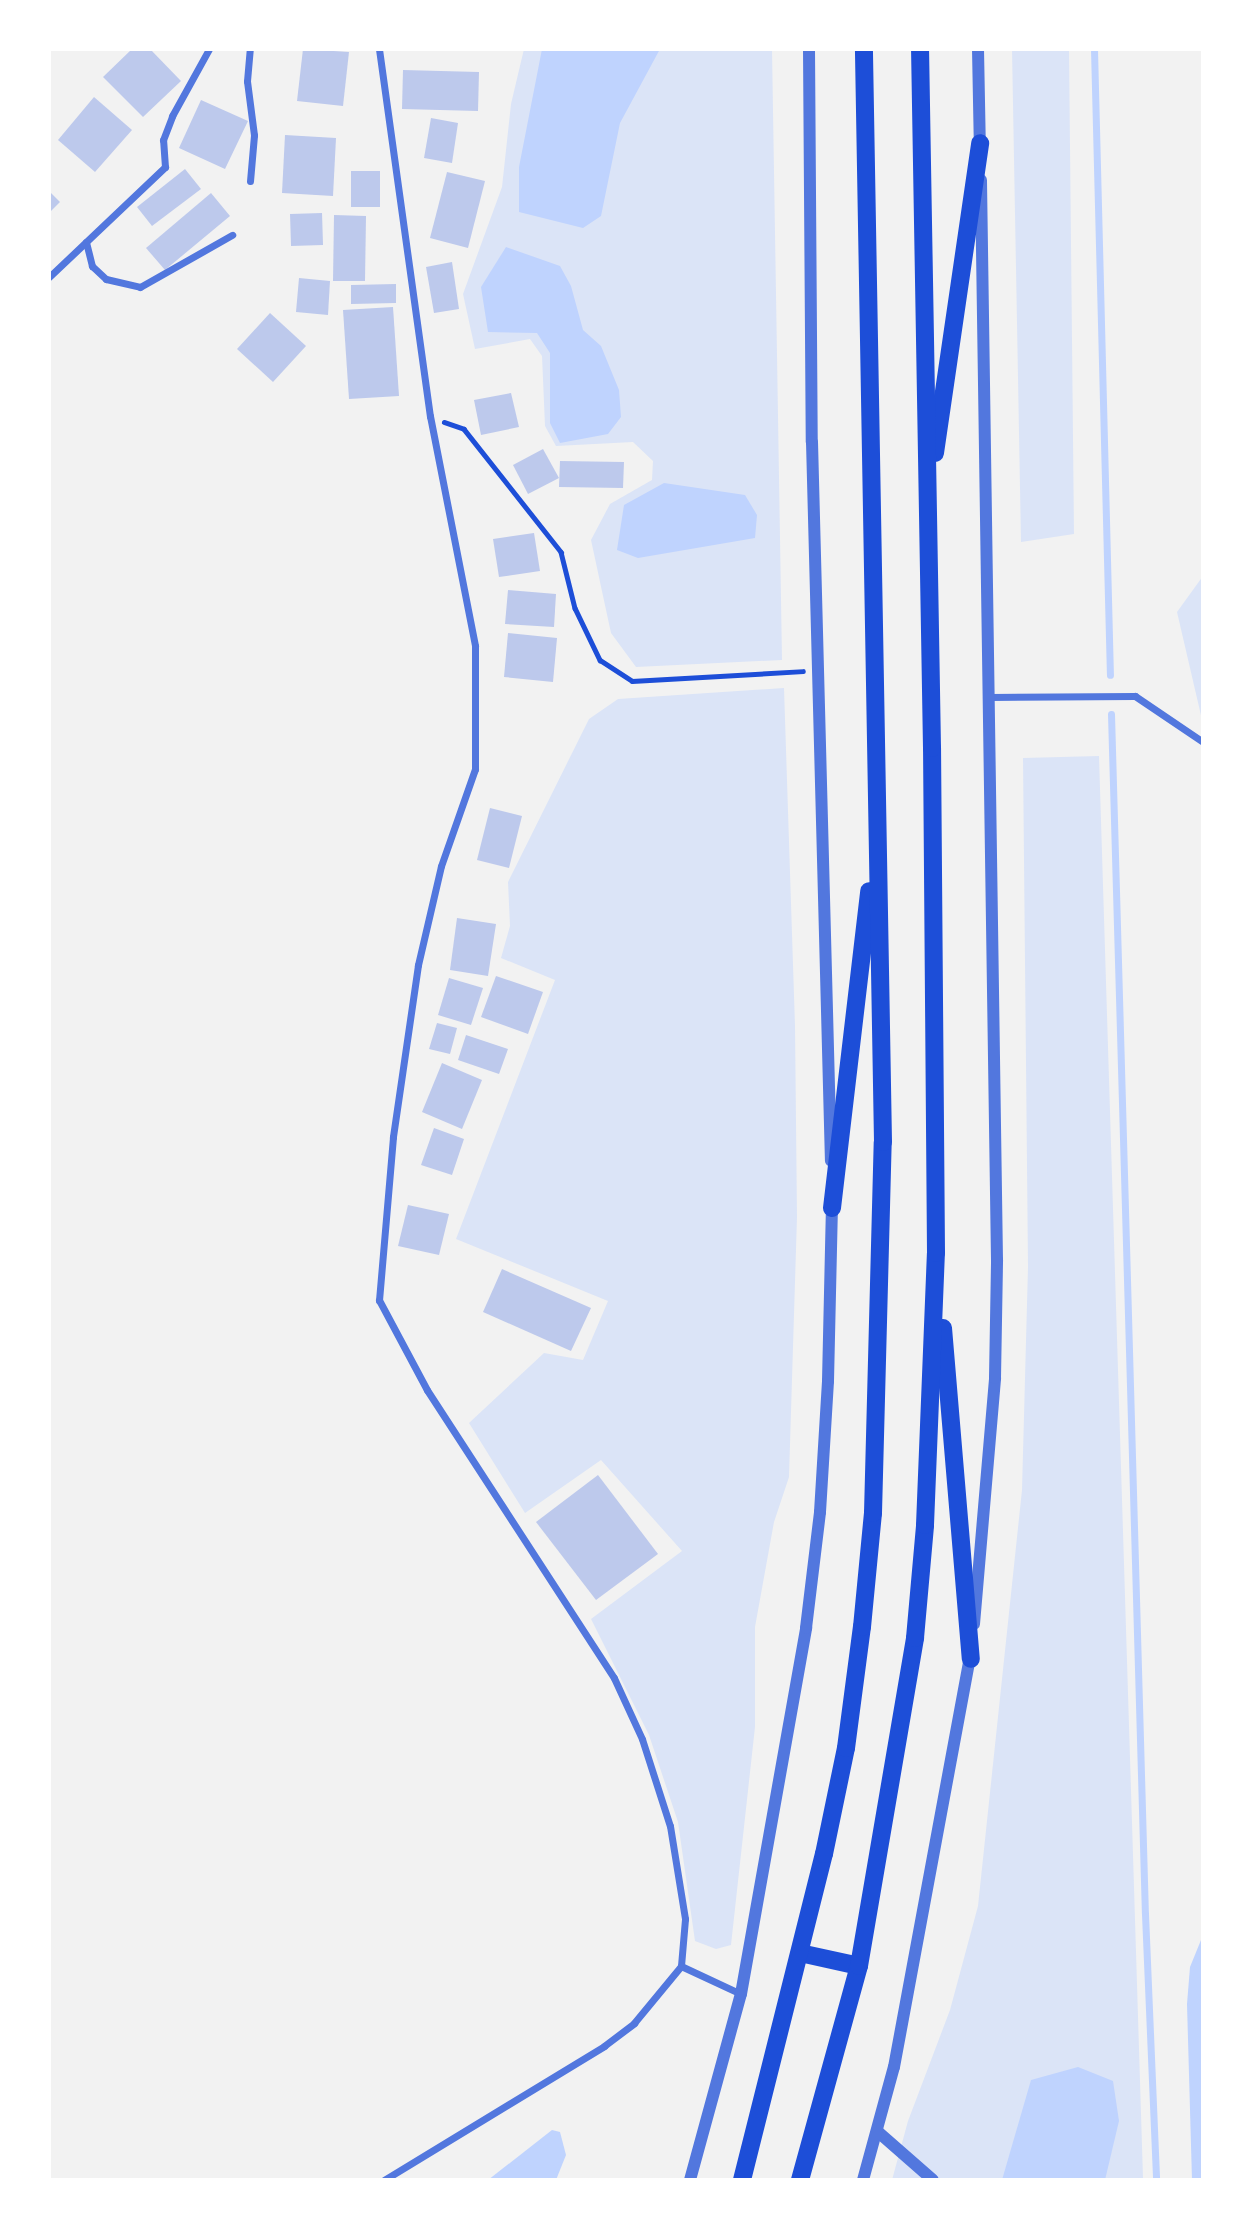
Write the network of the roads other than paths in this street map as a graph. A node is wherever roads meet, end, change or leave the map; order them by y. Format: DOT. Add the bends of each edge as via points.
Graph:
graph roads {
  1 [pos="209,49"];
  2 [pos="250,49"];
  3 [pos="379,49"];
  4 [pos="809,49"];
  5 [pos="864,49"];
  6 [pos="920,49"];
  7 [pos="978,49"];
  8 [pos="980,144"];
  9 [pos="250,181"];
  10 [pos="232,234"];
  11 [pos="86,242"];
  12 [pos="49,277"];
  13 [pos="926,509"];
  14 [pos="990,697"];
  15 [pos="1203,742"];
  16 [pos="877,825"];
  17 [pos="832,1208"];
  18 [pos="936,1253"];
  19 [pos="971,1659"];
  20 [pos="800,1953"];
  21 [pos="681,1966"];
  22 [pos="859,1966"];
  23 [pos="741,1994"];
  24 [pos="877,2131"];
  25 [pos="384,2180"];
  26 [pos="690,2180"];
  27 [pos="742,2180"];
  28 [pos="800,2180"];
  29 [pos="863,2180"];
  30 [pos="933,2180"];
  1 -- 11 [label="street" via="163,140 165,167"];
  2 -- 9 [label="street" via="247,81 254,135"];
  3 -- 21 [label="street" via="430,416 475,646 475,768 442,866 418,965 393,1137 379,1300 427,1390 614,1678 642,1739 670,1826 684,1919"];
  4 -- 17 [label="street" via="811,442"];
  5 -- 16 [label="main road"];
  6 -- 13 [label="main road"];
  7 -- 8 [label="street"];
  8 -- 13 [label="main road"];
  8 -- 14 [label="street"];
  10 -- 11 [label="street" via="140,287 106,279 92,266"];
  11 -- 12 [label="street"];
  13 -- 18 [label="main road"];
  14 -- 15 [label="street" via="1135,696"];
  14 -- 19 [label="street" via="995,1378"];
  16 -- 17 [label="main road"];
  16 -- 20 [label="main road" via="883,1142 873,1513 846,1748"];
  17 -- 23 [label="street" via="820,1512 791,1721"];
  18 -- 19 [label="main road"];
  18 -- 22 [label="main road" via="925,1525 915,1638"];
  19 -- 24 [label="street" via="894,2067"];
  20 -- 22 [label="main road"];
  20 -- 27 [label="main road"];
  21 -- 23 [label="street"];
  21 -- 25 [label="street" via="634,2023 604,2046"];
  22 -- 28 [label="main road"];
  23 -- 26 [label="street"];
  24 -- 29 [label="street"];
  24 -- 30 [label="street"];
}
